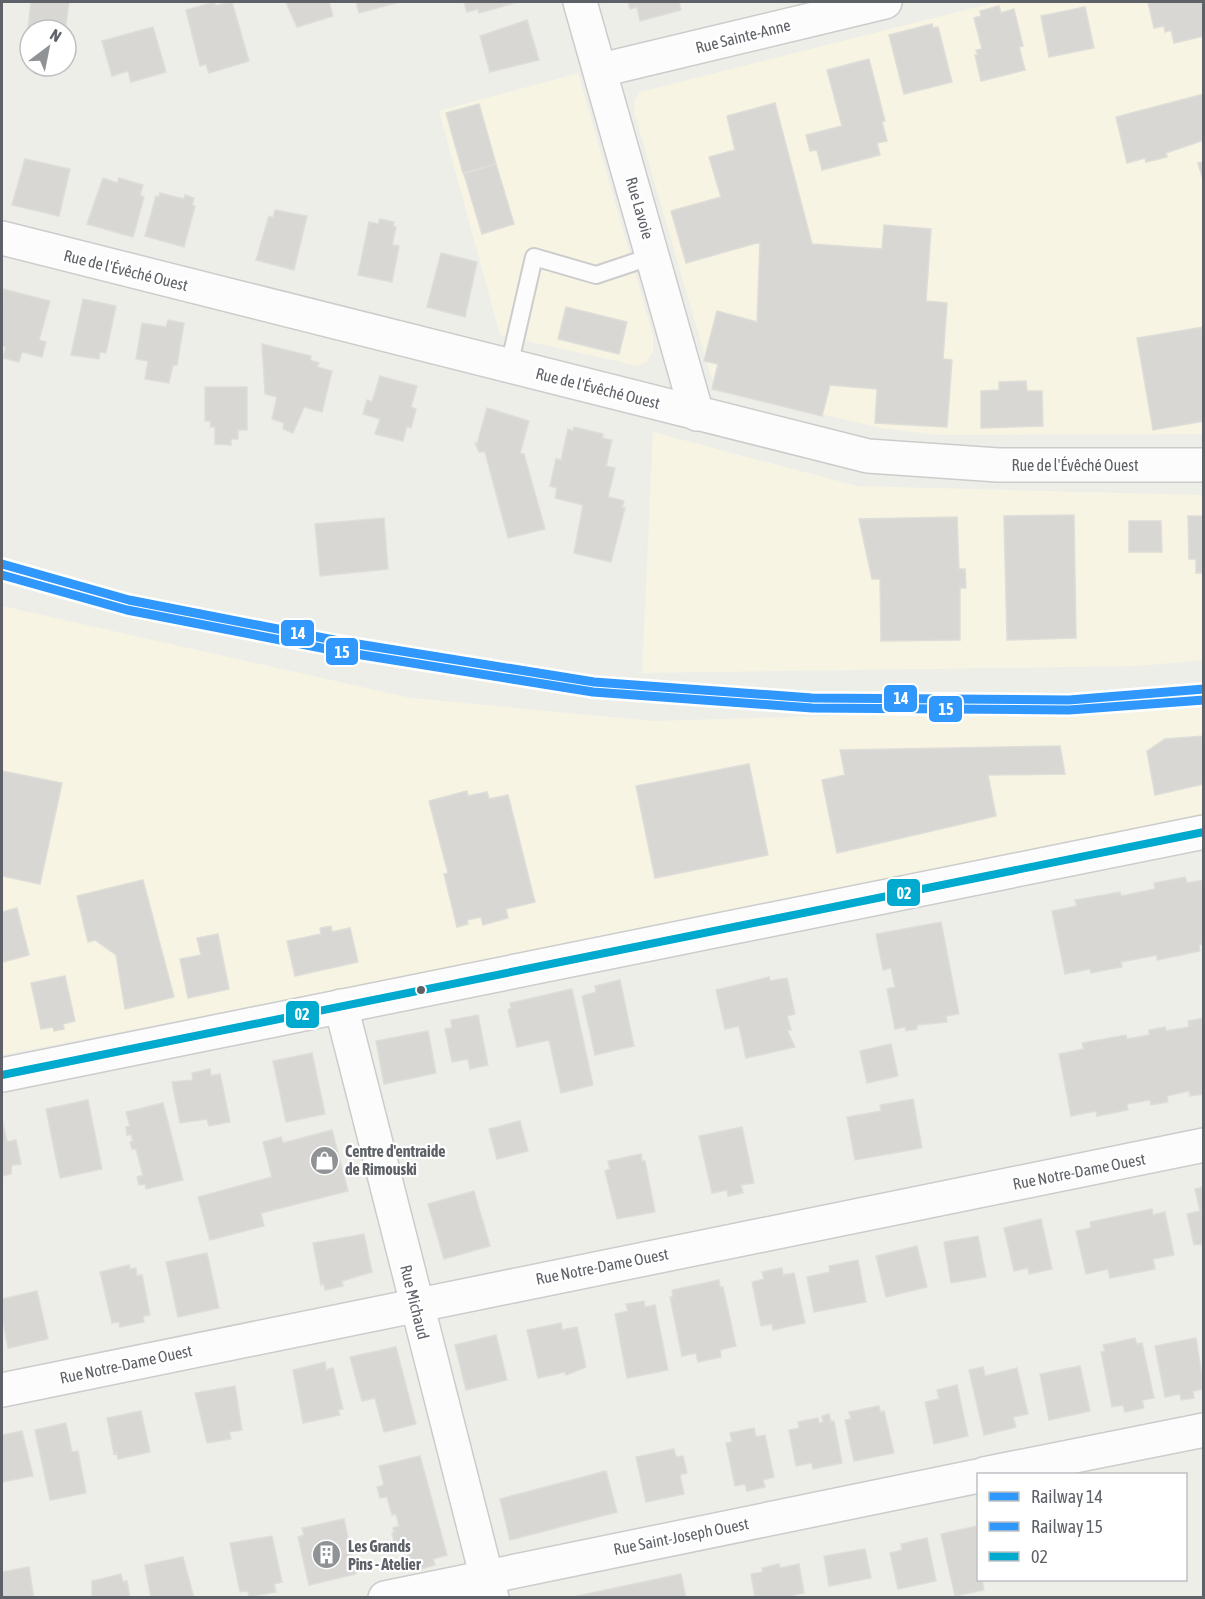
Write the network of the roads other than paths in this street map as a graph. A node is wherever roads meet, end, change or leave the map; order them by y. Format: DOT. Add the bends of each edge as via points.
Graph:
graph roads {
  1 [pos="580,2"];
  2 [pos="885,2"];
  3 [pos="601,70"];
  4 [pos="2,238"];
  5 [pos="653,256"];
  6 [pos="509,366"];
  7 [pos="697,414"];
  8 [pos="1203,465"];
  9 [pos="1203,832"];
  10 [pos="341,1006"];
  11 [pos="2,1075"];
  12 [pos="1203,1145"];
  13 [pos="415,1304"];
  14 [pos="2,1390"];
  15 [pos="1203,1430"];
  16 [pos="989,1473"];
  17 [pos="977,1476"];
  18 [pos="488,1587"];
  19 [pos="385,1598"];
  1 -- 3 [label="street, Rue Lavoie"];
  2 -- 3 [label="street, Rue Sainte-Anne"];
  3 -- 5 [label="street, Rue Lavoie"];
  4 -- 6 [label="street, Rue de l'Évêché Ouest"];
  5 -- 6 [label="lane" via="596,275 534,257"];
  5 -- 7 [label="street, Rue Lavoie"];
  6 -- 7 [label="street, Rue de l'Évêché Ouest"];
  7 -- 8 [label="street, Rue de l'Évêché Ouest" via="868,456 904,460 998,465"];
  9 -- 10 [label="street"];
  10 -- 11 [label="street"];
  10 -- 13 [label="street, Rue Michaud"];
  12 -- 13 [label="street, Rue Notre-Dame Ouest"];
  13 -- 14 [label="street, Rue Notre-Dame Ouest"];
  13 -- 18 [label="street, Rue Michaud"];
  15 -- 16 [label="street"];
  17 -- 18 [label="street, Rue Saint-Joseph Ouest"];
  18 -- 19 [label="street, Rue Saint-Joseph Ouest"];
}
